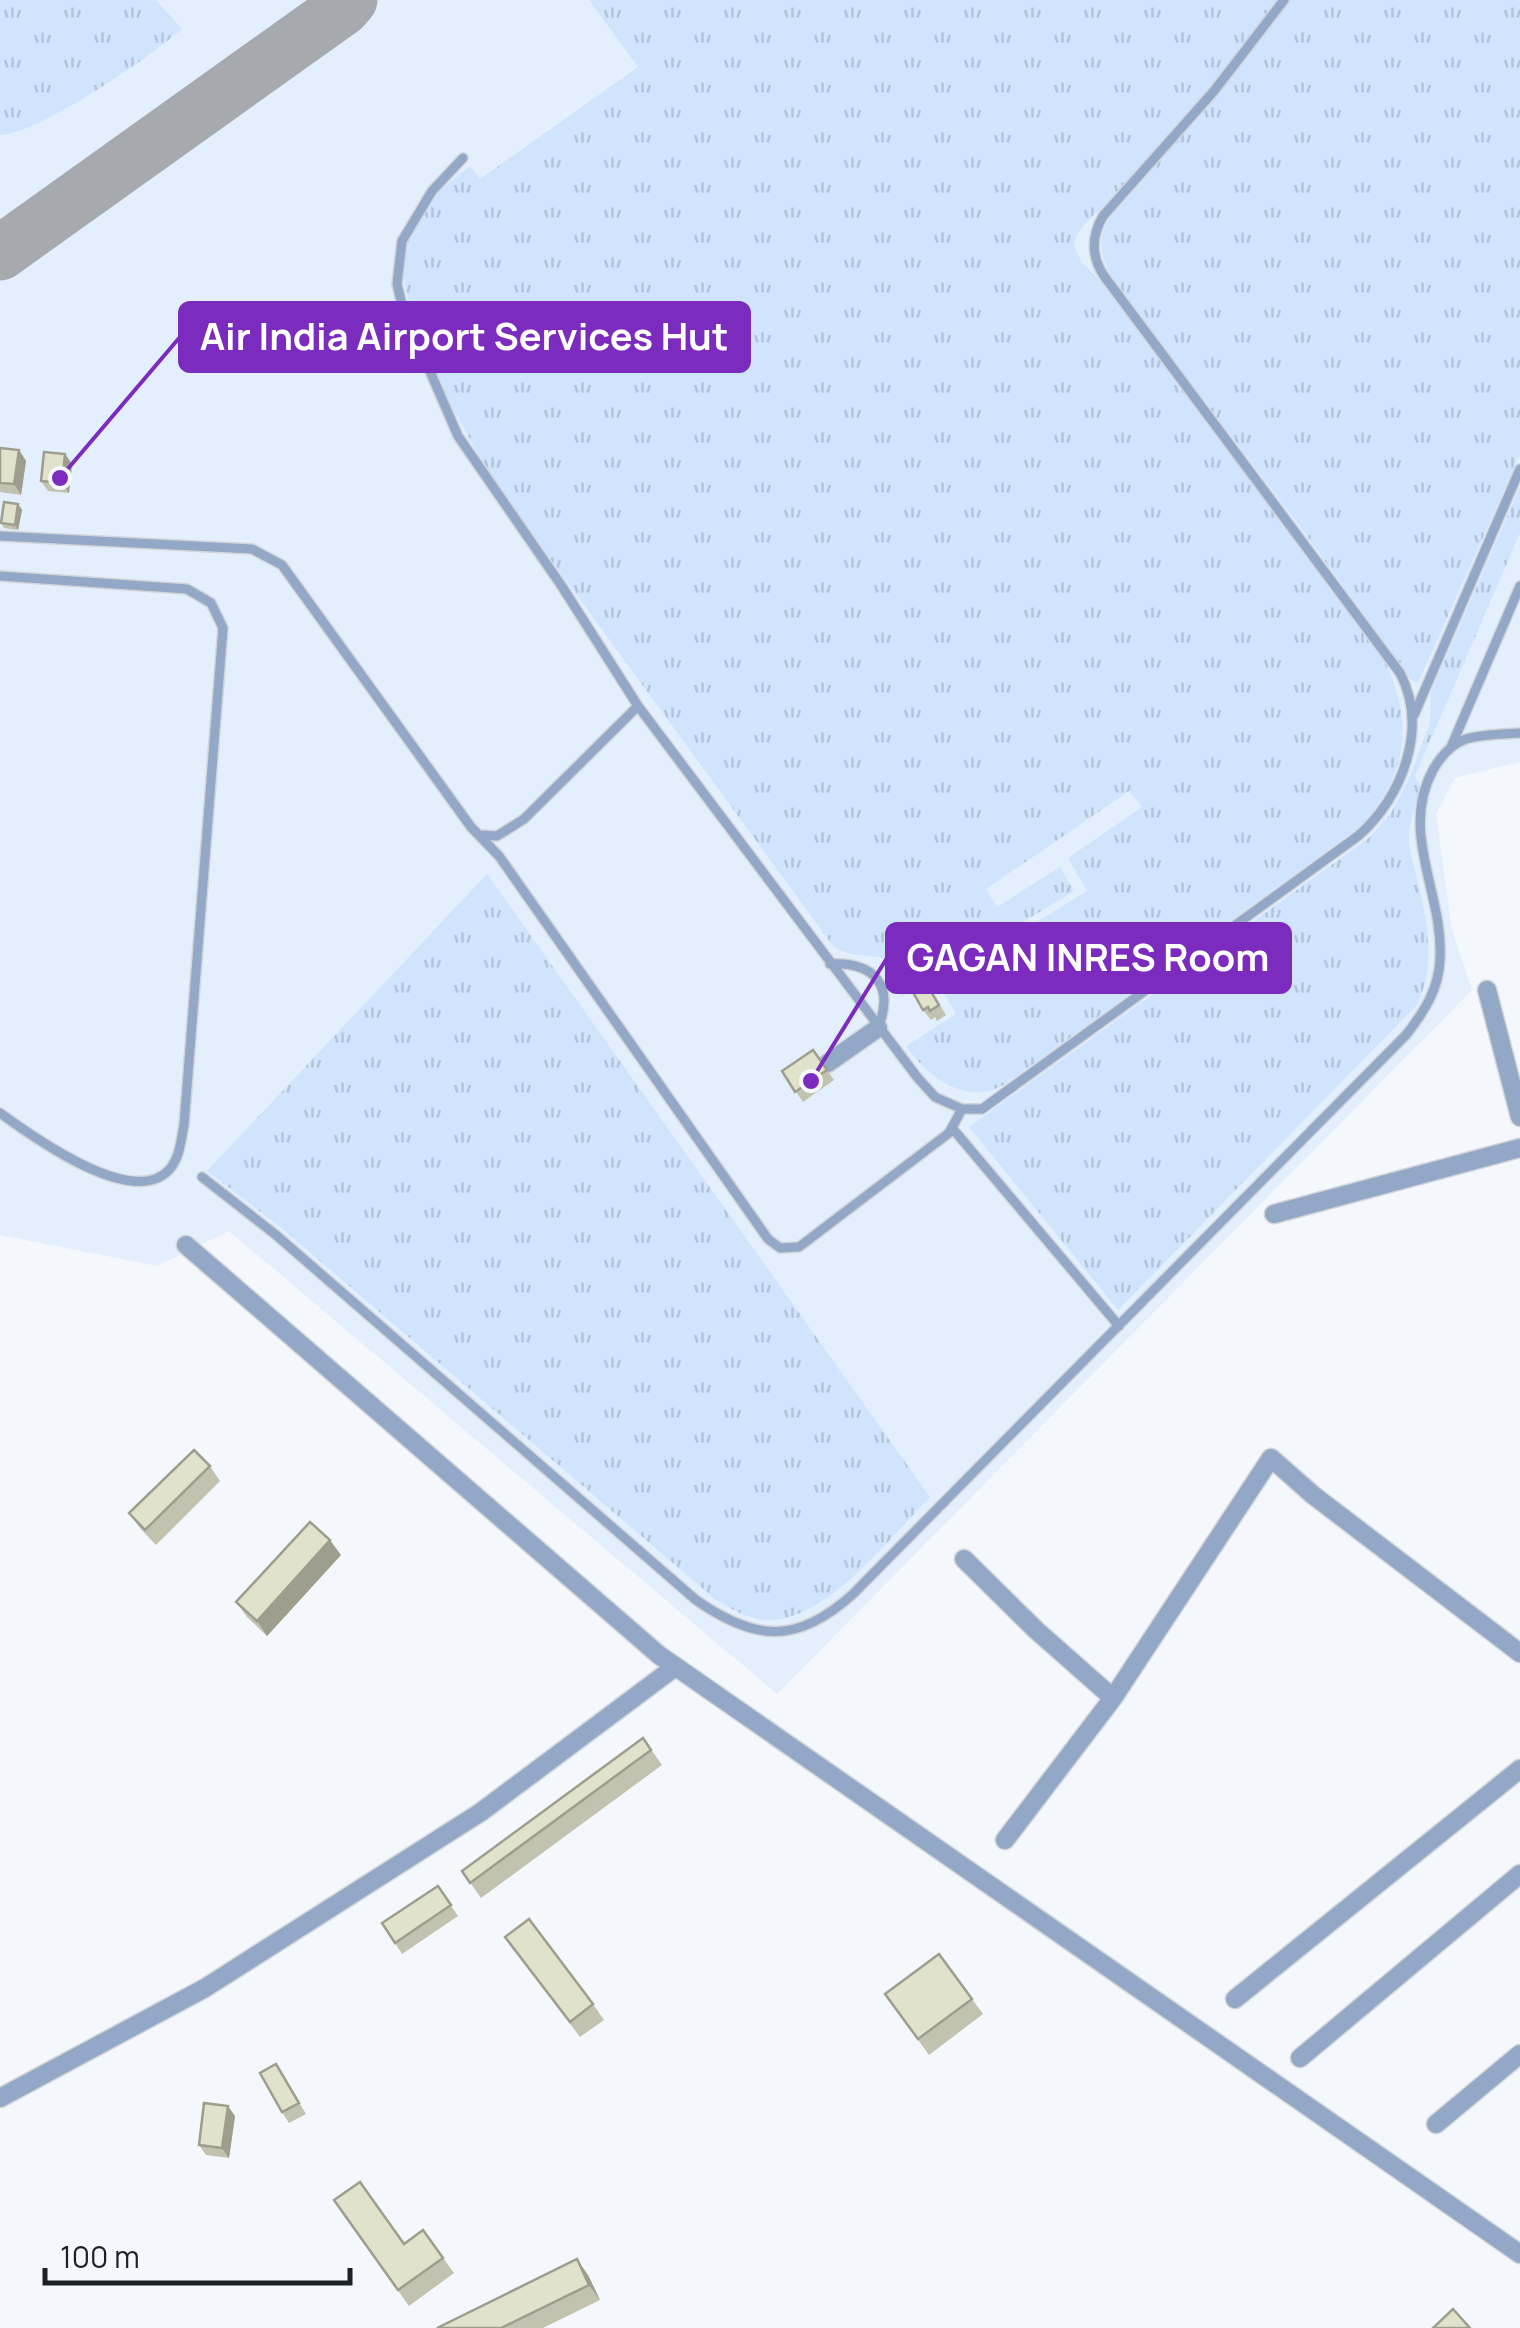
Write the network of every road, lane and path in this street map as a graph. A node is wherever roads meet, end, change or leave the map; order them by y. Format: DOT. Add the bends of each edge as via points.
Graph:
graph roads {
  1 [pos="1284,0"];
  2 [pos="464,158"];
  3 [pos="1520,470"];
  4 [pos="0,536"];
  5 [pos="0,576"];
  6 [pos="1520,586"];
  7 [pos="638,706"];
  8 [pos="1412,718"];
  9 [pos="1520,733"];
  10 [pos="1451,747"];
  11 [pos="478,834"];
  12 [pos="830,964"];
  13 [pos="1488,990"];
  14 [pos="878,1028"];
  15 [pos="828,1063"];
  16 [pos="962,1109"];
  17 [pos="0,1113"];
  18 [pos="1520,1118"];
  19 [pos="953,1129"];
  20 [pos="1520,1148"];
  21 [pos="202,1177"];
  22 [pos="1274,1214"];
  23 [pos="186,1246"];
  24 [pos="1119,1326"];
  25 [pos="964,1560"];
  26 [pos="1520,1654"];
  27 [pos="675,1666"];
  28 [pos="1114,1698"];
  29 [pos="1520,1768"];
  30 [pos="1006,1840"];
  31 [pos="1520,1874"];
  32 [pos="1235,1999"];
  33 [pos="1520,2054"];
  34 [pos="1300,2058"];
  35 [pos="0,2098"];
  36 [pos="1436,2124"];
  37 [pos="1520,2254"];
  1 -- 8 [label="lane" via="1104,216 1094,257 1394,663 1408,689"];
  2 -- 7 [label="lane" via="432,191 402,241 396,284 403,309 458,436"];
  3 -- 8 [label="lane"];
  4 -- 11 [label="lane" via="207,545 271,557 290,573"];
  5 -- 17 [label="lane" via="186,589 211,603 223,628 176,1159 159,1178 129,1182 76,1161"];
  6 -- 10 [label="lane"];
  7 -- 11 [label="lane" via="524,819 497,836"];
  7 -- 12 [label="lane"];
  8 -- 16 [label="lane" via="1396,786 1365,830 982,1109"];
  9 -- 10 [label="lane" via="1470,738"];
  10 -- 24 [label="lane" via="1431,773 1418,813 1440,946 1425,1010"];
  11 -- 19 [label="lane" via="500,856 773,1244 791,1249 806,1243"];
  12 -- 14 [label="lane"];
  12 -- 14 [label="lane" via="876,976 884,988"];
  13 -- 18 [label="street"];
  14 -- 15 [label="street"];
  14 -- 16 [label="lane" via="936,1098"];
  16 -- 19 [label="lane"];
  19 -- 24 [label="lane"];
  20 -- 22 [label="street"];
  21 -- 24 [label="lane" via="696,1600 754,1630 796,1630 834,1612"];
  23 -- 27 [label="street"];
  25 -- 28 [label="street"];
  26 -- 28 [label="street" via="1271,1458"];
  27 -- 35 [label="street" via="481,1812 205,1988"];
  27 -- 37 [label="street"];
  28 -- 30 [label="street"];
  29 -- 32 [label="street"];
  31 -- 34 [label="street"];
  33 -- 36 [label="street"];
}
